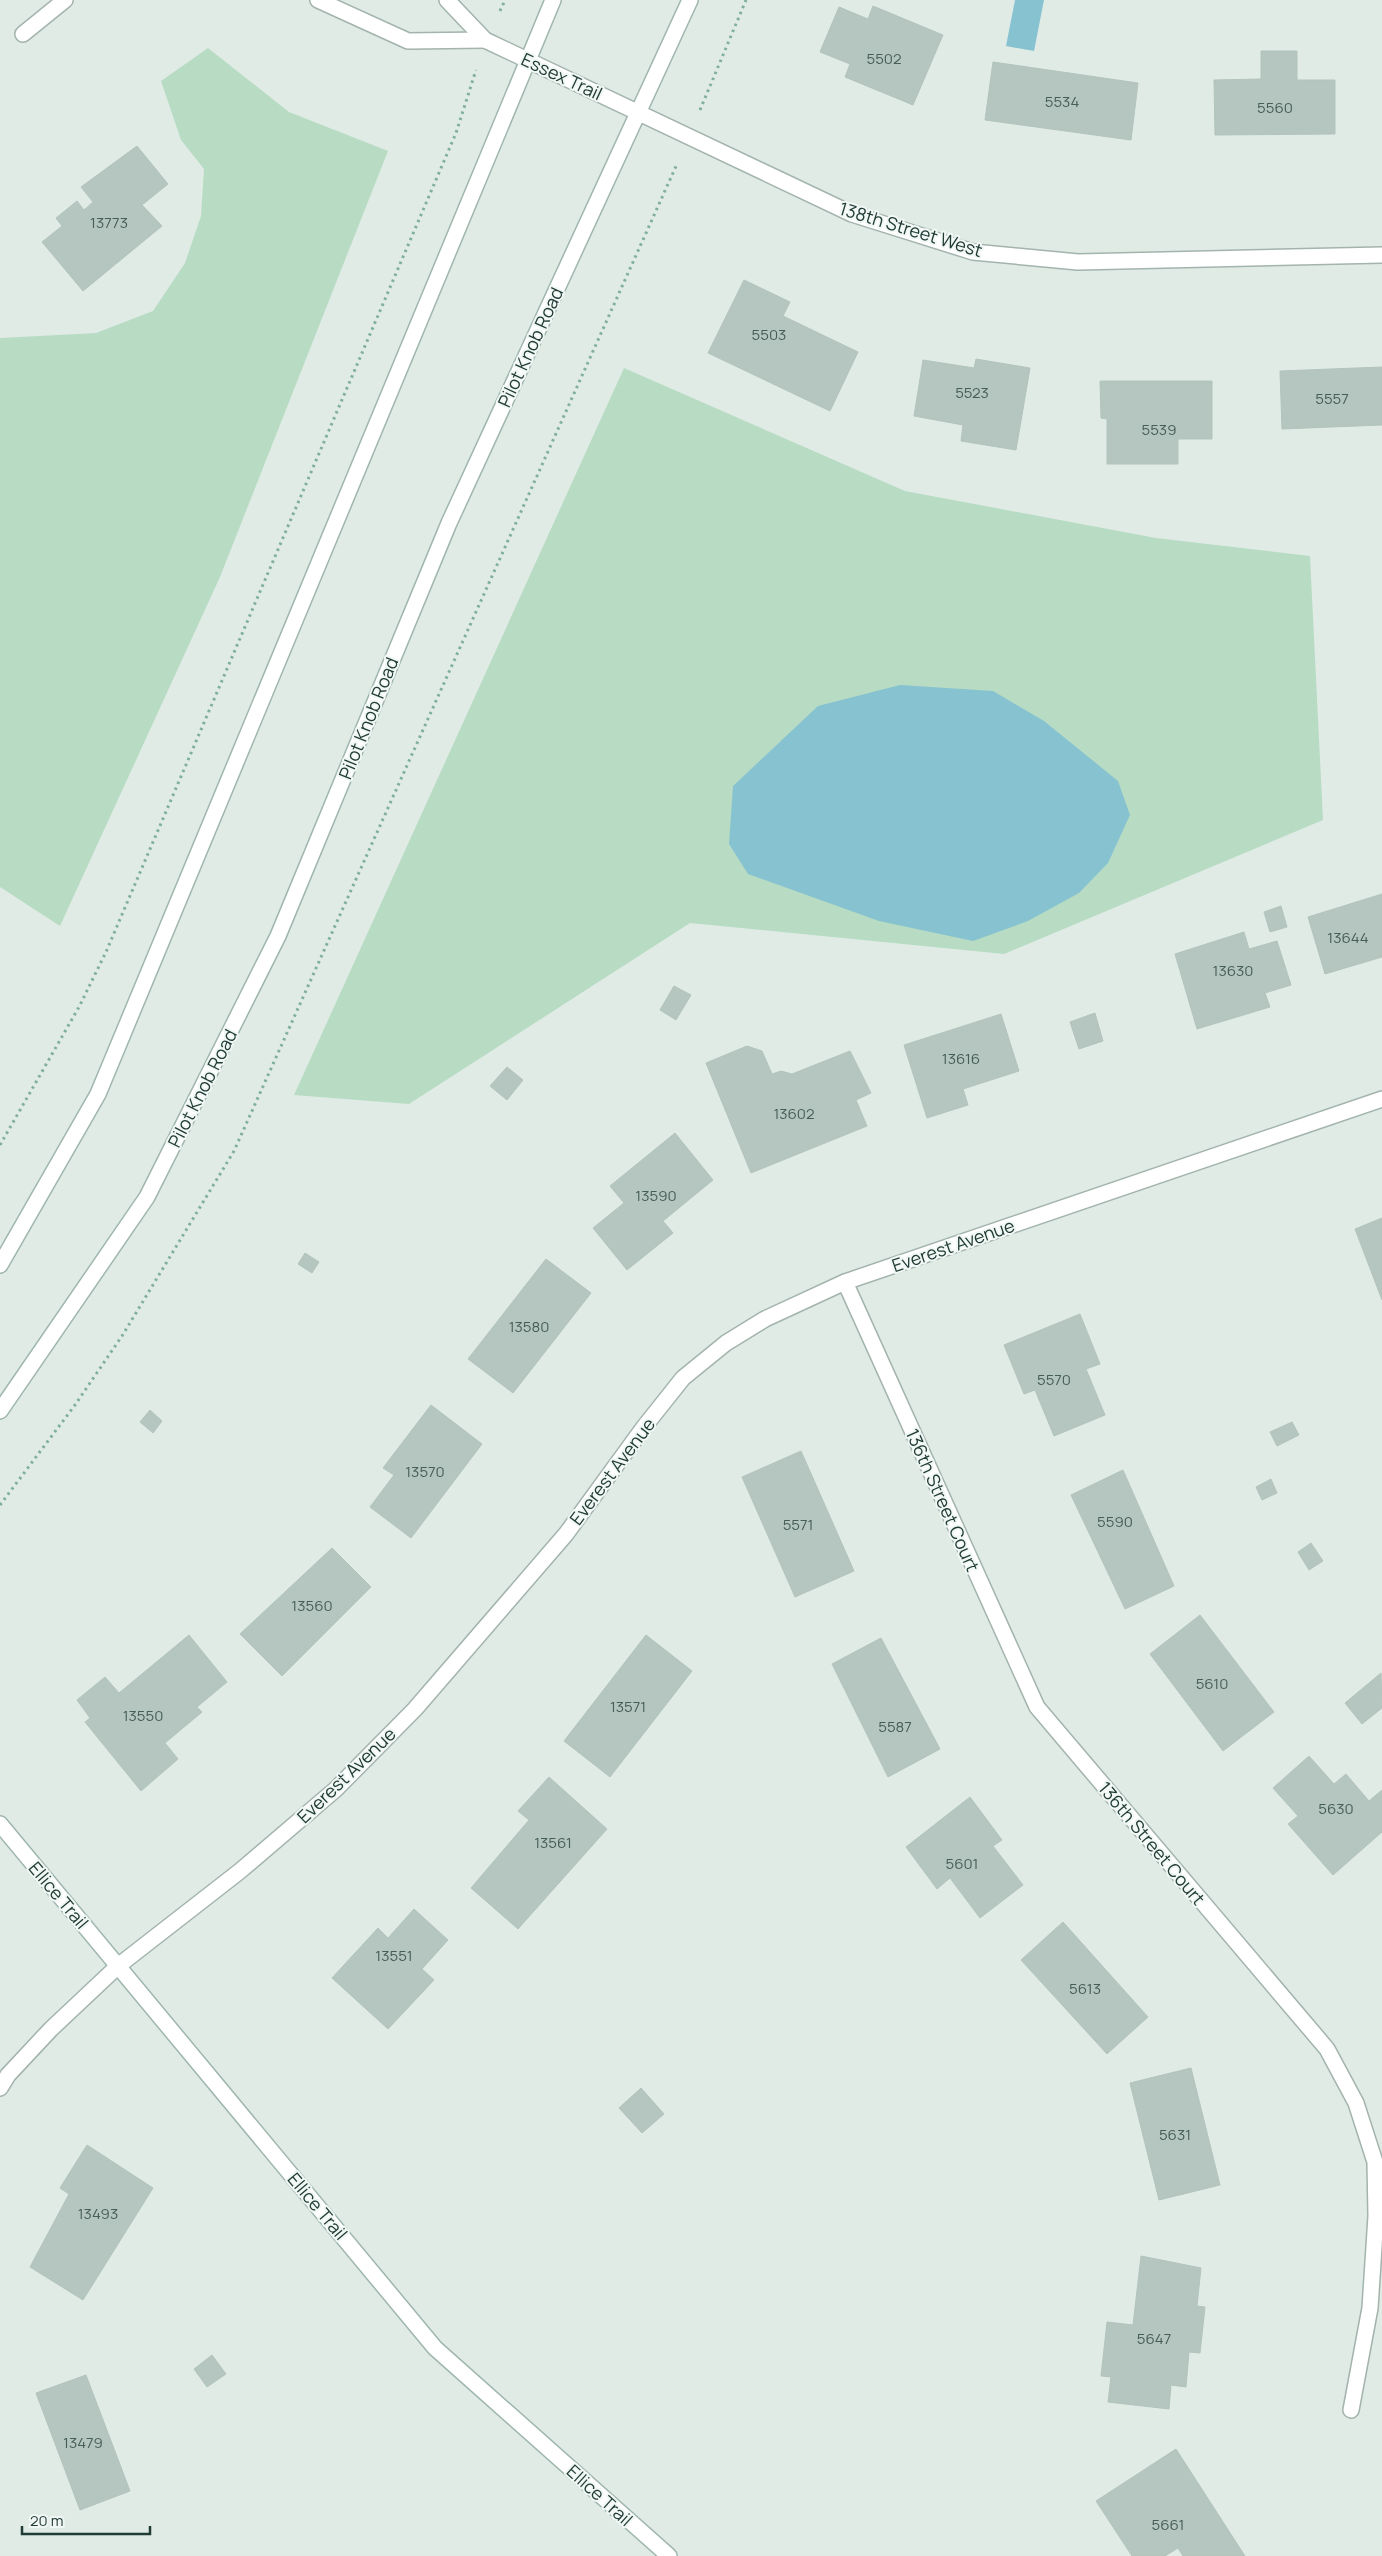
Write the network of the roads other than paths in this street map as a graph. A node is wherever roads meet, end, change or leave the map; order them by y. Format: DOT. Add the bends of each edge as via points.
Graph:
graph roads {
  1 [pos="65,0"];
  2 [pos="318,0"];
  3 [pos="447,0"];
  4 [pos="553,0"];
  5 [pos="690,0"];
  6 [pos="23,34"];
  7 [pos="485,40"];
  8 [pos="527,60"];
  9 [pos="640,113"];
  10 [pos="1382,255"];
  11 [pos="1382,1098"];
  12 [pos="0,1265"];
  13 [pos="845,1282"];
  14 [pos="0,1411"];
  15 [pos="0,1824"];
  16 [pos="118,1966"];
  17 [pos="0,2088"];
  18 [pos="1351,2410"];
  19 [pos="669,2556"];
  1 -- 6 [label="street"];
  2 -- 7 [label="street, Essex Trail" via="408,41"];
  3 -- 7 [label="street, Essex Trail"];
  4 -- 8 [label="street"];
  5 -- 9 [label="street, Pilot Knob Road"];
  7 -- 8 [label="street, Essex Trail"];
  8 -- 9 [label="street, Essex Trail"];
  8 -- 12 [label="street" via="98,1094"];
  9 -- 10 [label="street, 138th Street West" via="852,214 972,252 1078,262"];
  9 -- 14 [label="street, Pilot Knob Road" via="449,523 278,936 148,1197"];
  11 -- 13 [label="street, Everest Avenue"];
  13 -- 16 [label="street, Everest Avenue" via="765,1319 683,1378 566,1534 415,1709 336,1789"];
  13 -- 18 [label="street, 136th Street Court" via="1037,1707 1327,2049 1356,2103 1375,2162 1376,2216 1370,2308"];
  15 -- 16 [label="street, Ellice Trail"];
  16 -- 17 [label="street, Everest Avenue" via="51,2029"];
  16 -- 19 [label="street, Ellice Trail" via="436,2348"];
}
